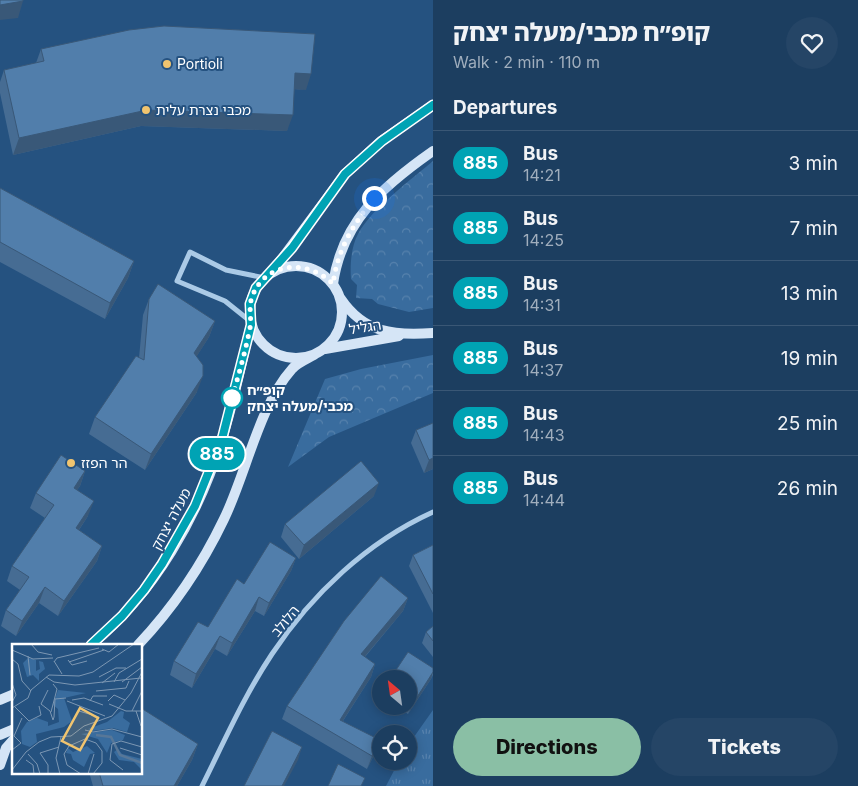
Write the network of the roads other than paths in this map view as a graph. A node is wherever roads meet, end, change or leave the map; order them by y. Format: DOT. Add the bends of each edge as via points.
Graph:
graph roads {
  1 [pos="433,105"];
  2 [pos="433,151"];
  3 [pos="268,276"];
  4 [pos="333,284"];
  5 [pos="339,296"];
  6 [pos="250,323"];
  7 [pos="414,333"];
  8 [pos="433,333"];
  9 [pos="318,353"];
  10 [pos="433,512"];
  11 [pos="92,644"];
  12 [pos="139,644"];
  13 [pos="12,695"];
  14 [pos="0,700"];
  15 [pos="12,730"];
  16 [pos="0,735"];
  17 [pos="12,741"];
  18 [pos="0,765"];
  19 [pos="202,786"];
  1 -- 3 [label="main road" via="382,141 345,174"];
  2 -- 4 [label="main road" via="386,186 361,216 339,252"];
  3 -- 4 [label="main road" via="286,267 301,267 316,271"];
  3 -- 6 [label="main road" via="252,298"];
  3 -- 6 [label="street" via="232,272 190,252 177,281 225,300"];
  4 -- 5 [label="main road"];
  5 -- 7 [label="main road, הגליל" via="361,322 394,333"];
  5 -- 9 [label="main road" via="340,326 332,341"];
  6 -- 9 [label="main road" via="259,341 273,353 299,359"];
  6 -- 11 [label="main road, מעלה יצחק" via="222,439 195,506 144,590"];
  7 -- 8 [label="main road, הגליל"];
  7 -- 9 [label="main road, הגליל" via="334,346"];
  9 -- 12 [label="main road" via="293,368 279,386 239,487 206,552 169,610"];
  10 -- 19 [label="street, הלולב" via="367,550 330,584 302,617 272,653 247,695"];
  13 -- 14 [label="main road"];
  15 -- 16 [label="main road"];
  17 -- 18 [label="main road"];
}
